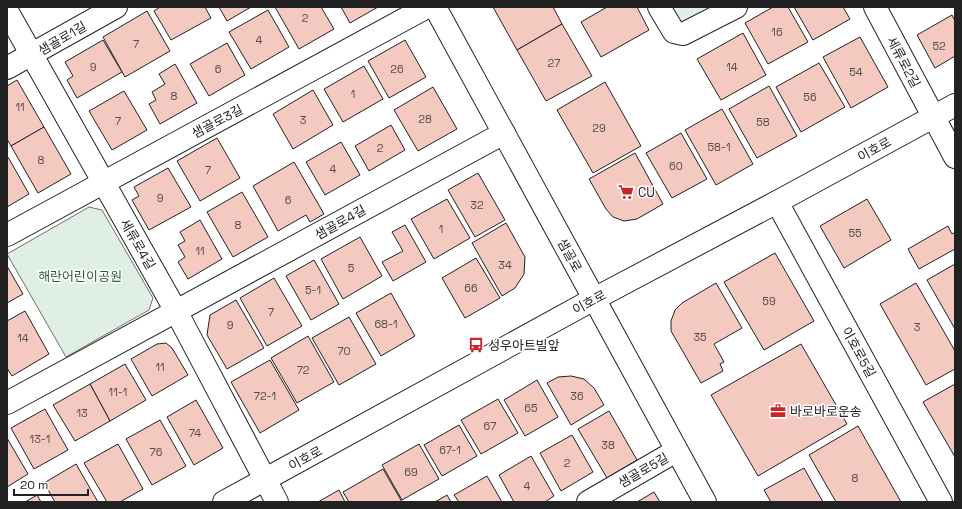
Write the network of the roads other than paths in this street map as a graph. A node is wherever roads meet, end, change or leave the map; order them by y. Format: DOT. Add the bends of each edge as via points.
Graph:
graph roads {
  1 [pos="116,7"];
  2 [pos="427,7"];
  3 [pos="435,7"];
  4 [pos="659,7"];
  5 [pos="736,7"];
  6 [pos="875,7"];
  7 [pos="7,11"];
  8 [pos="31,55"];
  9 [pos="7,68"];
  10 [pos="955,105"];
  11 [pos="933,117"];
  12 [pos="504,133"];
  13 [pos="955,157"];
  14 [pos="102,183"];
  15 [pos="777,202"];
  16 [pos="7,235"];
  17 [pos="594,299"];
  18 [pos="176,311"];
  19 [pos="7,403"];
  20 [pos="676,451"];
  21 [pos="265,480"];
  22 [pos="224,502"];
  23 [pos="277,502"];
  24 [pos="588,502"];
  25 [pos="705,502"];
  26 [pos="941,502"];
  1 -- 8 [label="street, 샘골로1길"];
  2 -- 14 [label="street, 샘골로3길"];
  3 -- 12 [label="street, 샘골로"];
  4 -- 5 [label="street" via="674,32 683,34"];
  6 -- 11 [label="street, 세류로2길"];
  7 -- 8 [label="street, 세류로4길"];
  8 -- 9 [label="street, 샘골로1길"];
  8 -- 14 [label="street, 세류로4길"];
  10 -- 11 [label="street, 이호로"];
  11 -- 13 [label="street, 세류로2길"];
  11 -- 15 [label="street, 이호로"];
  12 -- 17 [label="street, 샘골로"];
  12 -- 18 [label="street, 샘골로4길"];
  14 -- 16 [label="street, 샘골로3길"];
  14 -- 18 [label="street, 세류로4길"];
  15 -- 17 [label="street, 이호로"];
  15 -- 26 [label="street, 이호로5길"];
  17 -- 20 [label="street, 샘골로"];
  17 -- 21 [label="street, 이호로"];
  18 -- 19 [label="street, 샘골로4길"];
  18 -- 21 [label="street, 세류로4길"];
  20 -- 24 [label="street, 샘골로5길"];
  20 -- 25 [label="street, 샘골로"];
  21 -- 22 [label="street, 이호로"];
  21 -- 23 [label="street, 세류로4길"];
}
